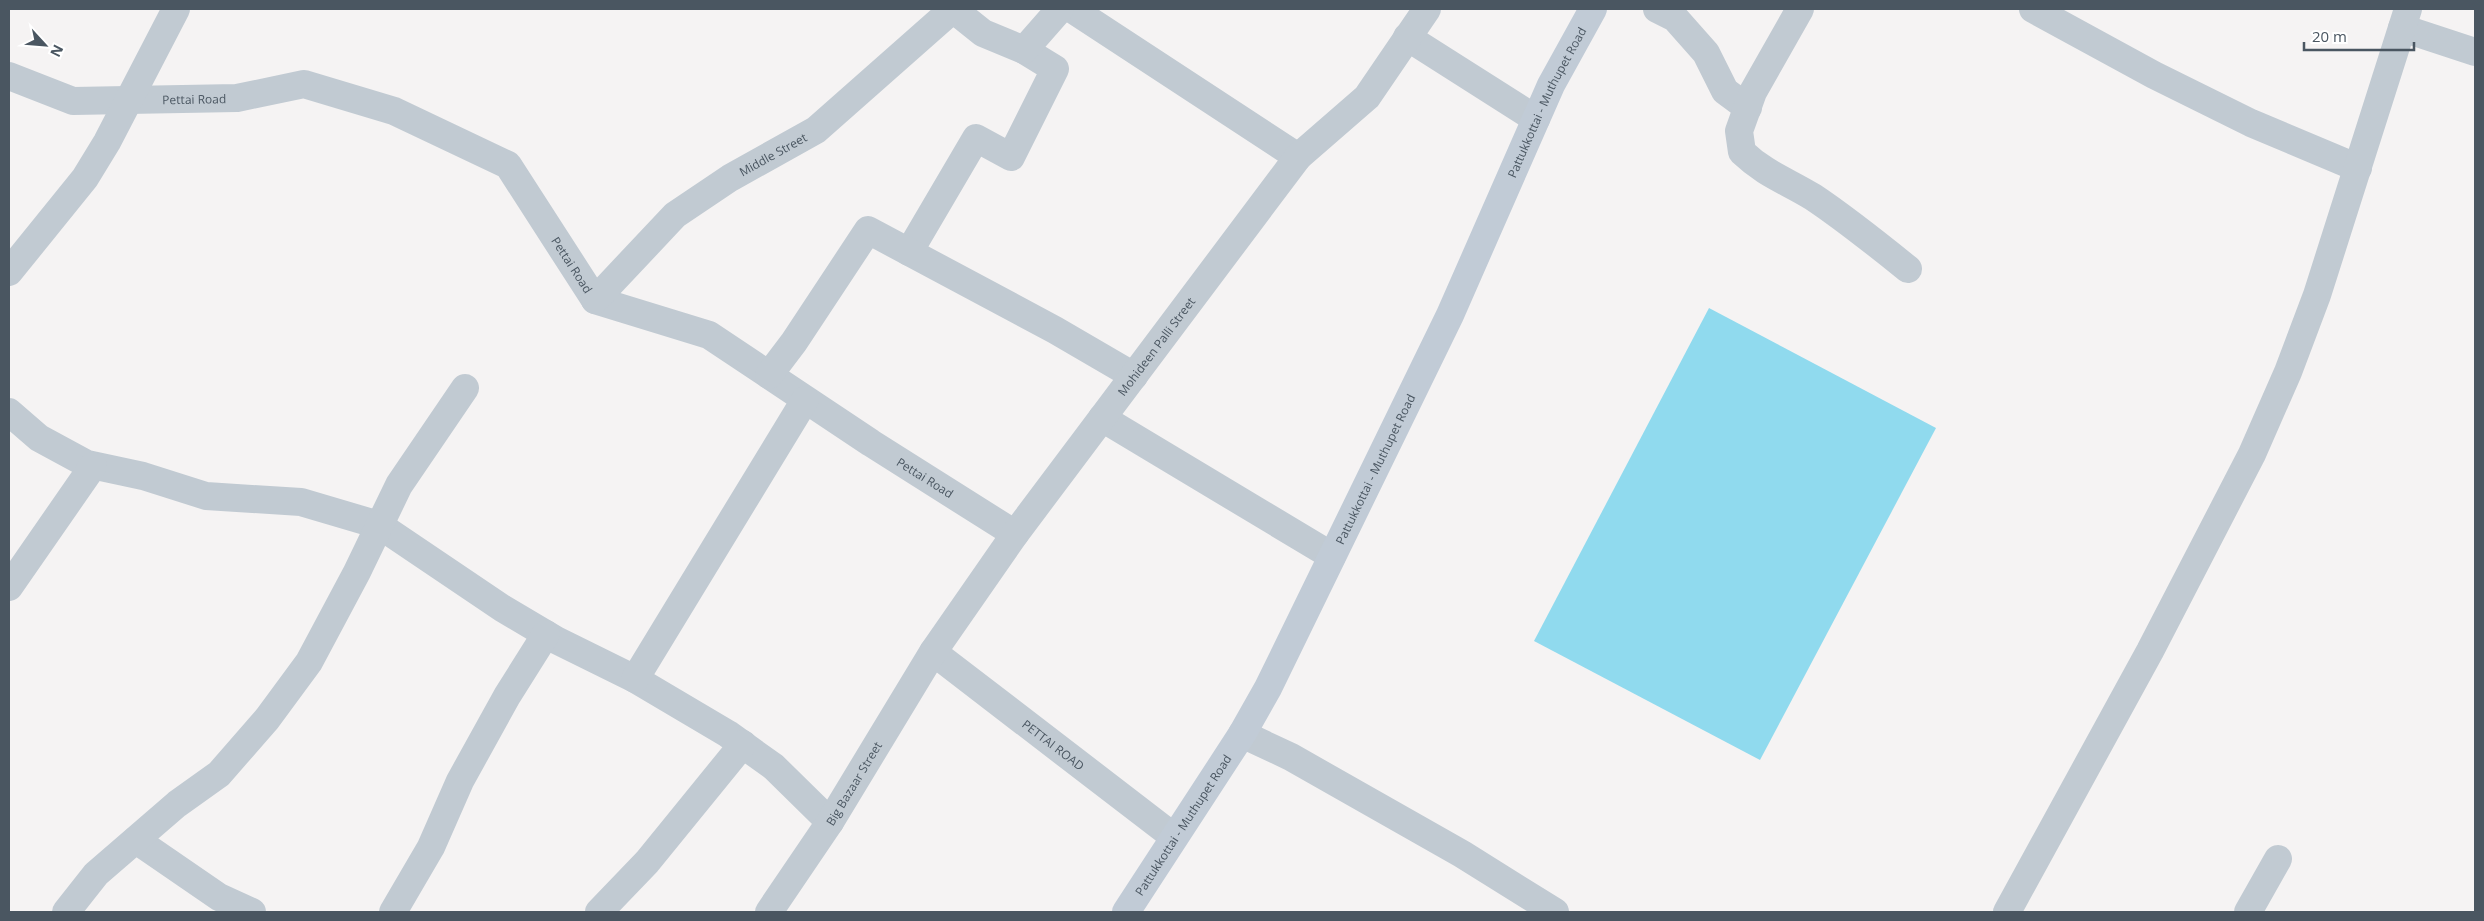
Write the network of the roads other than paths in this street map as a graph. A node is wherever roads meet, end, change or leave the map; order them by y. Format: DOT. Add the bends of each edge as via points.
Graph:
graph roads {
  1 [pos="176,9"];
  2 [pos="953,9"];
  3 [pos="1060,9"];
  4 [pos="1072,9"];
  5 [pos="1427,9"];
  6 [pos="1593,9"];
  7 [pos="1800,9"];
  8 [pos="2032,9"];
  9 [pos="1671,12"];
  10 [pos="2405,18"];
  11 [pos="1407,37"];
  12 [pos="1024,50"];
  13 [pos="2475,52"];
  14 [pos="9,76"];
  15 [pos="129,100"];
  16 [pos="1748,108"];
  17 [pos="1536,119"];
  18 [pos="1298,157"];
  19 [pos="2358,168"];
  20 [pos="909,252"];
  21 [pos="1908,269"];
  22 [pos="9,272"];
  23 [pos="595,300"];
  24 [pos="769,375"];
  25 [pos="1134,376"];
  26 [pos="466,388"];
  27 [pos="805,400"];
  28 [pos="9,412"];
  29 [pos="1102,418"];
  30 [pos="93,466"];
  31 [pos="378,524"];
  32 [pos="1015,534"];
  33 [pos="1332,556"];
  34 [pos="9,587"];
  35 [pos="546,634"];
  36 [pos="934,652"];
  37 [pos="635,679"];
  38 [pos="1242,734"];
  39 [pos="743,744"];
  40 [pos="830,822"];
  41 [pos="1174,837"];
  42 [pos="136,840"];
  43 [pos="2278,859"];
  44 [pos="66,912"];
  45 [pos="252,912"];
  46 [pos="393,912"];
  47 [pos="599,912"];
  48 [pos="770,912"];
  49 [pos="1126,912"];
  50 [pos="1556,912"];
  51 [pos="2007,912"];
  52 [pos="2248,912"];
  1 -- 15 [label="street"];
  2 -- 12 [label="street" via="983,33"];
  2 -- 23 [label="street, Middle Street" via="816,130 730,178 675,215"];
  3 -- 12 [label="street"];
  4 -- 18 [label="street"];
  5 -- 11 [label="street, Mohideen Palli Street"];
  6 -- 17 [label="main road, Pattukkottai - Muthupet Road"];
  7 -- 16 [label="street" via="1770,60"];
  8 -- 19 [label="street" via="2251,123"];
  9 -- 16 [label="street" via="1706,53 1725,91"];
  10 -- 13 [label="street"];
  10 -- 19 [label="street"];
  11 -- 17 [label="street"];
  11 -- 18 [label="street, Mohideen Palli Street" via="1367,97"];
  12 -- 20 [label="street" via="1055,69 1010,157 976,138"];
  14 -- 15 [label="street, Pettai Road" via="73,101"];
  15 -- 22 [label="street" via="85,178"];
  15 -- 23 [label="street, Pettai Road" via="236,98 304,84 394,112 508,165"];
  16 -- 21 [label="street" via="1740,131 1742,152 1759,168 1844,218"];
  17 -- 33 [label="main road, Pattukkottai - Muthupet Road" via="1450,315"];
  18 -- 25 [label="street, Mohideen Palli Street"];
  19 -- 51 [label="street" via="2317,294 2252,454 2150,651"];
  20 -- 24 [label="street" via="868,230"];
  20 -- 25 [label="street"];
  23 -- 24 [label="street, Pettai Road" via="709,335"];
  24 -- 27 [label="street, Pettai Road"];
  25 -- 29 [label="street, Mohideen Palli Street"];
  26 -- 31 [label="street" via="399,485"];
  27 -- 32 [label="street, Pettai Road"];
  27 -- 37 [label="street"];
  28 -- 30 [label="street" via="39,438"];
  29 -- 32 [label="street, Mohideen Palli Street"];
  29 -- 33 [label="street"];
  30 -- 31 [label="street" via="143,476 206,496 301,502"];
  30 -- 34 [label="street"];
  31 -- 35 [label="street"];
  31 -- 42 [label="street" via="309,662 267,719 220,774 177,804"];
  32 -- 36 [label="street"];
  33 -- 38 [label="main road, Pattukkottai - Muthupet Road"];
  35 -- 37 [label="street"];
  35 -- 46 [label="street" via="507,696 460,782 431,847"];
  36 -- 40 [label="street, Big Bazaar Street"];
  36 -- 41 [label="street, PETTAI ROAD"];
  37 -- 39 [label="street"];
  38 -- 41 [label="main road, Pattukkottai - Muthupet Road"];
  38 -- 50 [label="street" via="1291,757 1462,854"];
  39 -- 40 [label="street" via="774,767"];
  39 -- 47 [label="street" via="647,862"];
  40 -- 48 [label="street, Big Bazaar Street"];
  41 -- 49 [label="main road, Pattukkottai - Muthupet Road"];
  42 -- 44 [label="street" via="96,874"];
  42 -- 45 [label="street" via="219,897"];
  43 -- 52 [label="street"];
}
